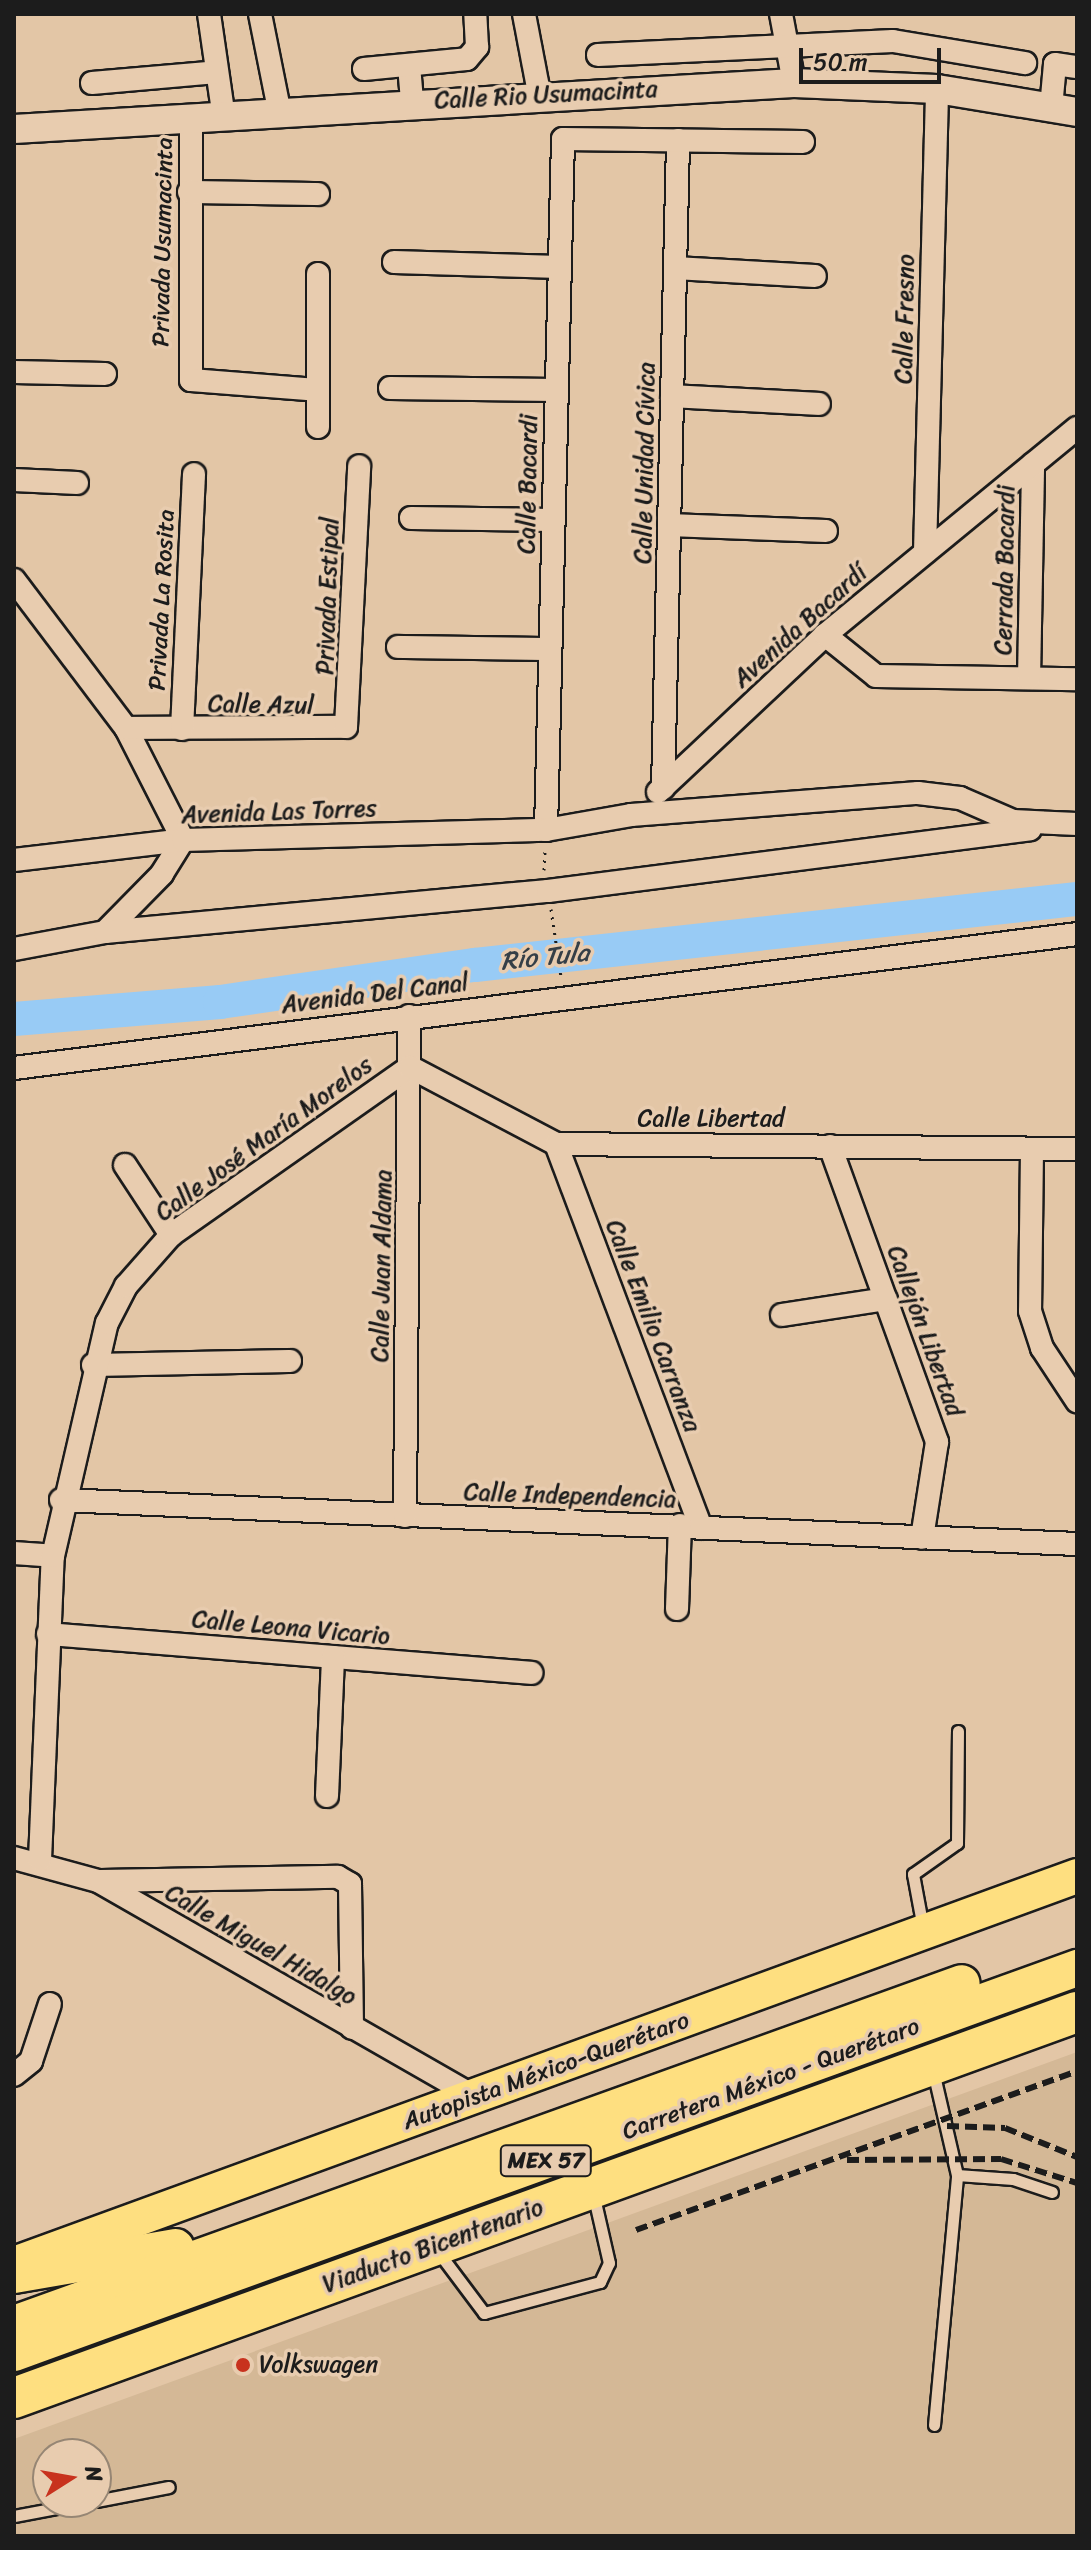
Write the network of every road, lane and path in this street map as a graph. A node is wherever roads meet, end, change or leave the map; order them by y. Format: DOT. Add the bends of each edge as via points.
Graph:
graph roads {
  1 [pos="209,14"];
  2 [pos="260,14"];
  3 [pos="475,14"];
  4 [pos="524,14"];
  5 [pos="781,14"];
  6 [pos="797,46"];
  7 [pos="598,55"];
  8 [pos="1025,63"];
  9 [pos="409,66"];
  10 [pos="1077,67"];
  11 [pos="364,69"];
  12 [pos="217,72"];
  13 [pos="92,83"];
  14 [pos="794,83"];
  15 [pos="937,89"];
  16 [pos="539,93"];
  17 [pos="412,103"];
  18 [pos="1064,110"];
  19 [pos="280,114"];
  20 [pos="224,118"];
  21 [pos="191,120"];
  22 [pos="14,129"];
  23 [pos="678,140"];
  24 [pos="803,142"];
  25 [pos="189,192"];
  26 [pos="318,194"];
  27 [pos="394,262"];
  28 [pos="559,267"];
  29 [pos="675,268"];
  30 [pos="318,274"];
  31 [pos="815,276"];
  32 [pos="14,372"];
  33 [pos="105,374"];
  34 [pos="390,388"];
  35 [pos="317,390"];
  36 [pos="556,390"];
  37 [pos="672,396"];
  38 [pos="819,404"];
  39 [pos="318,427"];
  40 [pos="1077,428"];
  41 [pos="1033,464"];
  42 [pos="359,466"];
  43 [pos="194,474"];
  44 [pos="14,480"];
  45 [pos="77,483"];
  46 [pos="411,518"];
  47 [pos="553,520"];
  48 [pos="669,525"];
  49 [pos="826,531"];
  50 [pos="925,552"];
  51 [pos="14,580"];
  52 [pos="825,635"];
  53 [pos="398,647"];
  54 [pos="550,649"];
  55 [pos="1029,678"];
  56 [pos="1077,679"];
  57 [pos="346,727"];
  58 [pos="126,728"];
  59 [pos="182,729"];
  60 [pos="663,788"];
  61 [pos="631,815"];
  62 [pos="1077,824"];
  63 [pos="1047,827"];
  64 [pos="546,830"];
  65 [pos="183,840"];
  66 [pos="14,860"];
  67 [pos="548,891"];
  68 [pos="105,932"];
  69 [pos="1077,934"];
  70 [pos="14,949"];
  71 [pos="563,988"];
  72 [pos="409,1016"];
  73 [pos="410,1067"];
  74 [pos="14,1068"];
  75 [pos="556,1144"];
  76 [pos="830,1146"];
  77 [pos="1077,1149"];
  78 [pos="1032,1150"];
  79 [pos="125,1165"];
  80 [pos="171,1235"];
  81 [pos="886,1299"];
  82 [pos="782,1315"];
  83 [pos="290,1361"];
  84 [pos="93,1365"];
  85 [pos="1077,1401"];
  86 [pos="61,1500"];
  87 [pos="405,1516"];
  88 [pos="690,1526"];
  89 [pos="922,1538"];
  90 [pos="1077,1544"];
  91 [pos="14,1553"];
  92 [pos="53,1556"];
  93 [pos="677,1609"];
  94 [pos="48,1634"];
  95 [pos="333,1657"];
  96 [pos="531,1673"];
  97 [pos="958,1731"];
  98 [pos="327,1796"];
  99 [pos="14,1858"];
  100 [pos="40,1860"];
  101 [pos="1077,1876"];
  102 [pos="98,1881"];
  103 [pos="924,1932"];
  104 [pos="1077,1942"];
  105 [pos="1077,1968"];
  106 [pos="50,2004"];
  107 [pos="1075,2017"];
  108 [pos="352,2028"];
  109 [pos="14,2075"];
  110 [pos="935,2080"];
  111 [pos="475,2097"];
  112 [pos="957,2175"];
  113 [pos="1052,2192"];
  114 [pos="595,2202"];
  115 [pos="272,2231"];
  116 [pos="442,2257"];
  117 [pos="14,2264"];
  118 [pos="14,2275"];
  119 [pos="14,2324"];
  120 [pos="93,2325"];
  121 [pos="14,2353"];
  122 [pos="14,2365"];
  123 [pos="14,2398"];
  124 [pos="14,2409"];
  125 [pos="934,2425"];
  126 [pos="169,2487"];
  127 [pos="112,2498"];
  1 -- 12 [label="street"];
  2 -- 19 [label="street"];
  3 -- 9 [label="street" via="473,54"];
  4 -- 16 [label="street"];
  5 -- 6 [label="street"];
  6 -- 7 [label="street"];
  6 -- 8 [label="street" via="893,41"];
  6 -- 14 [label="street"];
  9 -- 11 [label="street"];
  9 -- 17 [label="street"];
  10 -- 18 [label="street" via="1055,64"];
  12 -- 13 [label="street"];
  12 -- 20 [label="street"];
  14 -- 15 [label="street, Calle Rio Usumacinta"];
  14 -- 16 [label="street, Calle Rio Usumacinta"];
  15 -- 18 [label="street, Calle Rio Usumacinta"];
  15 -- 50 [label="street, Calle Fresno"];
  16 -- 17 [label="street, Calle Rio Usumacinta"];
  17 -- 19 [label="street, Calle Rio Usumacinta"];
  19 -- 20 [label="street, Calle Rio Usumacinta"];
  20 -- 21 [label="street, Calle Rio Usumacinta"];
  21 -- 22 [label="street, Calle Rio Usumacinta"];
  21 -- 25 [label="street, Privada Usumacinta"];
  23 -- 24 [label="street"];
  23 -- 28 [label="street, Calle Bacardi" via="563,139"];
  23 -- 29 [label="street, Calle Unidad Cívica"];
  25 -- 26 [label="street"];
  25 -- 35 [label="street, Privada Usumacinta" via="191,380"];
  27 -- 28 [label="street"];
  28 -- 36 [label="street, Calle Bacardi"];
  29 -- 31 [label="street"];
  29 -- 37 [label="street, Calle Unidad Cívica"];
  30 -- 35 [label="street"];
  32 -- 33 [label="street"];
  34 -- 36 [label="street"];
  35 -- 39 [label="street"];
  36 -- 47 [label="street, Calle Bacardi"];
  37 -- 38 [label="street"];
  37 -- 48 [label="street, Calle Unidad Cívica"];
  40 -- 41 [label="street, Avenida Bacardí"];
  41 -- 50 [label="street, Avenida Bacardí"];
  41 -- 55 [label="street, Cerrada Bacardi"];
  42 -- 57 [label="street, Privada Estipal"];
  43 -- 59 [label="street, Privada La Rosita"];
  44 -- 45 [label="street"];
  46 -- 47 [label="street"];
  47 -- 54 [label="street, Calle Bacardi"];
  48 -- 49 [label="street"];
  48 -- 60 [label="street, Calle Unidad Cívica"];
  50 -- 52 [label="street, Avenida Bacardí"];
  51 -- 58 [label="street"];
  52 -- 55 [label="street" via="876,676"];
  52 -- 60 [label="street, Avenida Bacardí"];
  53 -- 54 [label="street"];
  54 -- 64 [label="street, Calle Bacardi"];
  55 -- 56 [label="street"];
  57 -- 59 [label="street, Calle Azul"];
  58 -- 59 [label="street, Calle Azul"];
  58 -- 65 [label="street"];
  60 -- 61 [label="street, Avenida Bacardí"];
  61 -- 63 [label="street" via="918,793"];
  61 -- 64 [label="street"];
  62 -- 63 [label="street"];
  63 -- 67 [label="street"];
  64 -- 65 [label="street, Avenida Las Torres"];
  65 -- 66 [label="street, Avenida Las Torres"];
  65 -- 68 [label="street" via="162,874"];
  67 -- 68 [label="street"];
  67 -- 71 [label="path"];
  68 -- 70 [label="street"];
  69 -- 72 [label="street, Avenida Del Canal"];
  72 -- 73 [label="street, Calle Juan Aldama"];
  72 -- 74 [label="street, Avenida Del Canal"];
  73 -- 75 [label="street, Calle Libertad"];
  73 -- 80 [label="street, Calle José María Morelos"];
  73 -- 87 [label="street, Calle Juan Aldama"];
  75 -- 76 [label="street, Calle Libertad"];
  75 -- 88 [label="street, Calle Emilio Carranza"];
  76 -- 78 [label="street, Calle Libertad"];
  76 -- 81 [label="street, Callejón Libertad"];
  77 -- 78 [label="street, Calle Libertad"];
  78 -- 85 [label="street" via="1030,1311 1042,1348"];
  79 -- 80 [label="street"];
  80 -- 84 [label="street, Calle José María Morelos" via="126,1286"];
  81 -- 82 [label="street"];
  81 -- 89 [label="street, Callejón Libertad" via="937,1442"];
  83 -- 84 [label="street"];
  84 -- 86 [label="street, Calle José María Morelos"];
  86 -- 87 [label="street, Calle Independencia"];
  86 -- 92 [label="street, Calle José María Morelos"];
  87 -- 88 [label="street, Calle Independencia"];
  88 -- 89 [label="street, Calle Independencia"];
  88 -- 93 [label="street, Calle Emilio Carranza"];
  89 -- 90 [label="street, Calle Independencia"];
  91 -- 92 [label="street"];
  92 -- 94 [label="street, Calle José María Morelos"];
  94 -- 95 [label="street, Calle Leona Vicario"];
  94 -- 100 [label="street, Calle José María Morelos"];
  95 -- 96 [label="street, Calle Leona Vicario"];
  95 -- 98 [label="street"];
  97 -- 103 [label="lane" via="957,1843 913,1874"];
  99 -- 100 [label="street, Calle Miguel Hidalgo"];
  100 -- 102 [label="street, Calle Miguel Hidalgo"];
  101 -- 103 [label="main road, Autopista México-Querétaro"];
  102 -- 108 [label="street, Calle Miguel Hidalgo"];
  102 -- 108 [label="street" via="338,1877 350,1884"];
  103 -- 111 [label="main road, Autopista México-Querétaro"];
  104 -- 115 [label="highway, Carretera México - Querétaro / MEX 57"];
  105 -- 120 [label="highway, Carretera México - Querétaro / MEX 57"];
  106 -- 109 [label="street" via="31,2061"];
  107 -- 110 [label="main road"];
  107 -- 123 [label="highway, Viaducto Bicentenario"];
  108 -- 111 [label="street, Calle Miguel Hidalgo"];
  110 -- 112 [label="lane"];
  110 -- 114 [label="main road"];
  111 -- 117 [label="main road, Autopista México-Querétaro"];
  112 -- 113 [label="lane" via="1013,2179"];
  112 -- 125 [label="lane"];
  114 -- 116 [label="main road"];
  114 -- 116 [label="lane" via="609,2263 600,2282 484,2313"];
  115 -- 118 [label="highway"];
  115 -- 119 [label="highway, Carretera México - Querétaro / MEX 57"];
  116 -- 124 [label="main road"];
  120 -- 121 [label="highway, Carretera México - Querétaro / MEX 57"];
  120 -- 122 [label="highway"];
  126 -- 127 [label="lane"];
}
